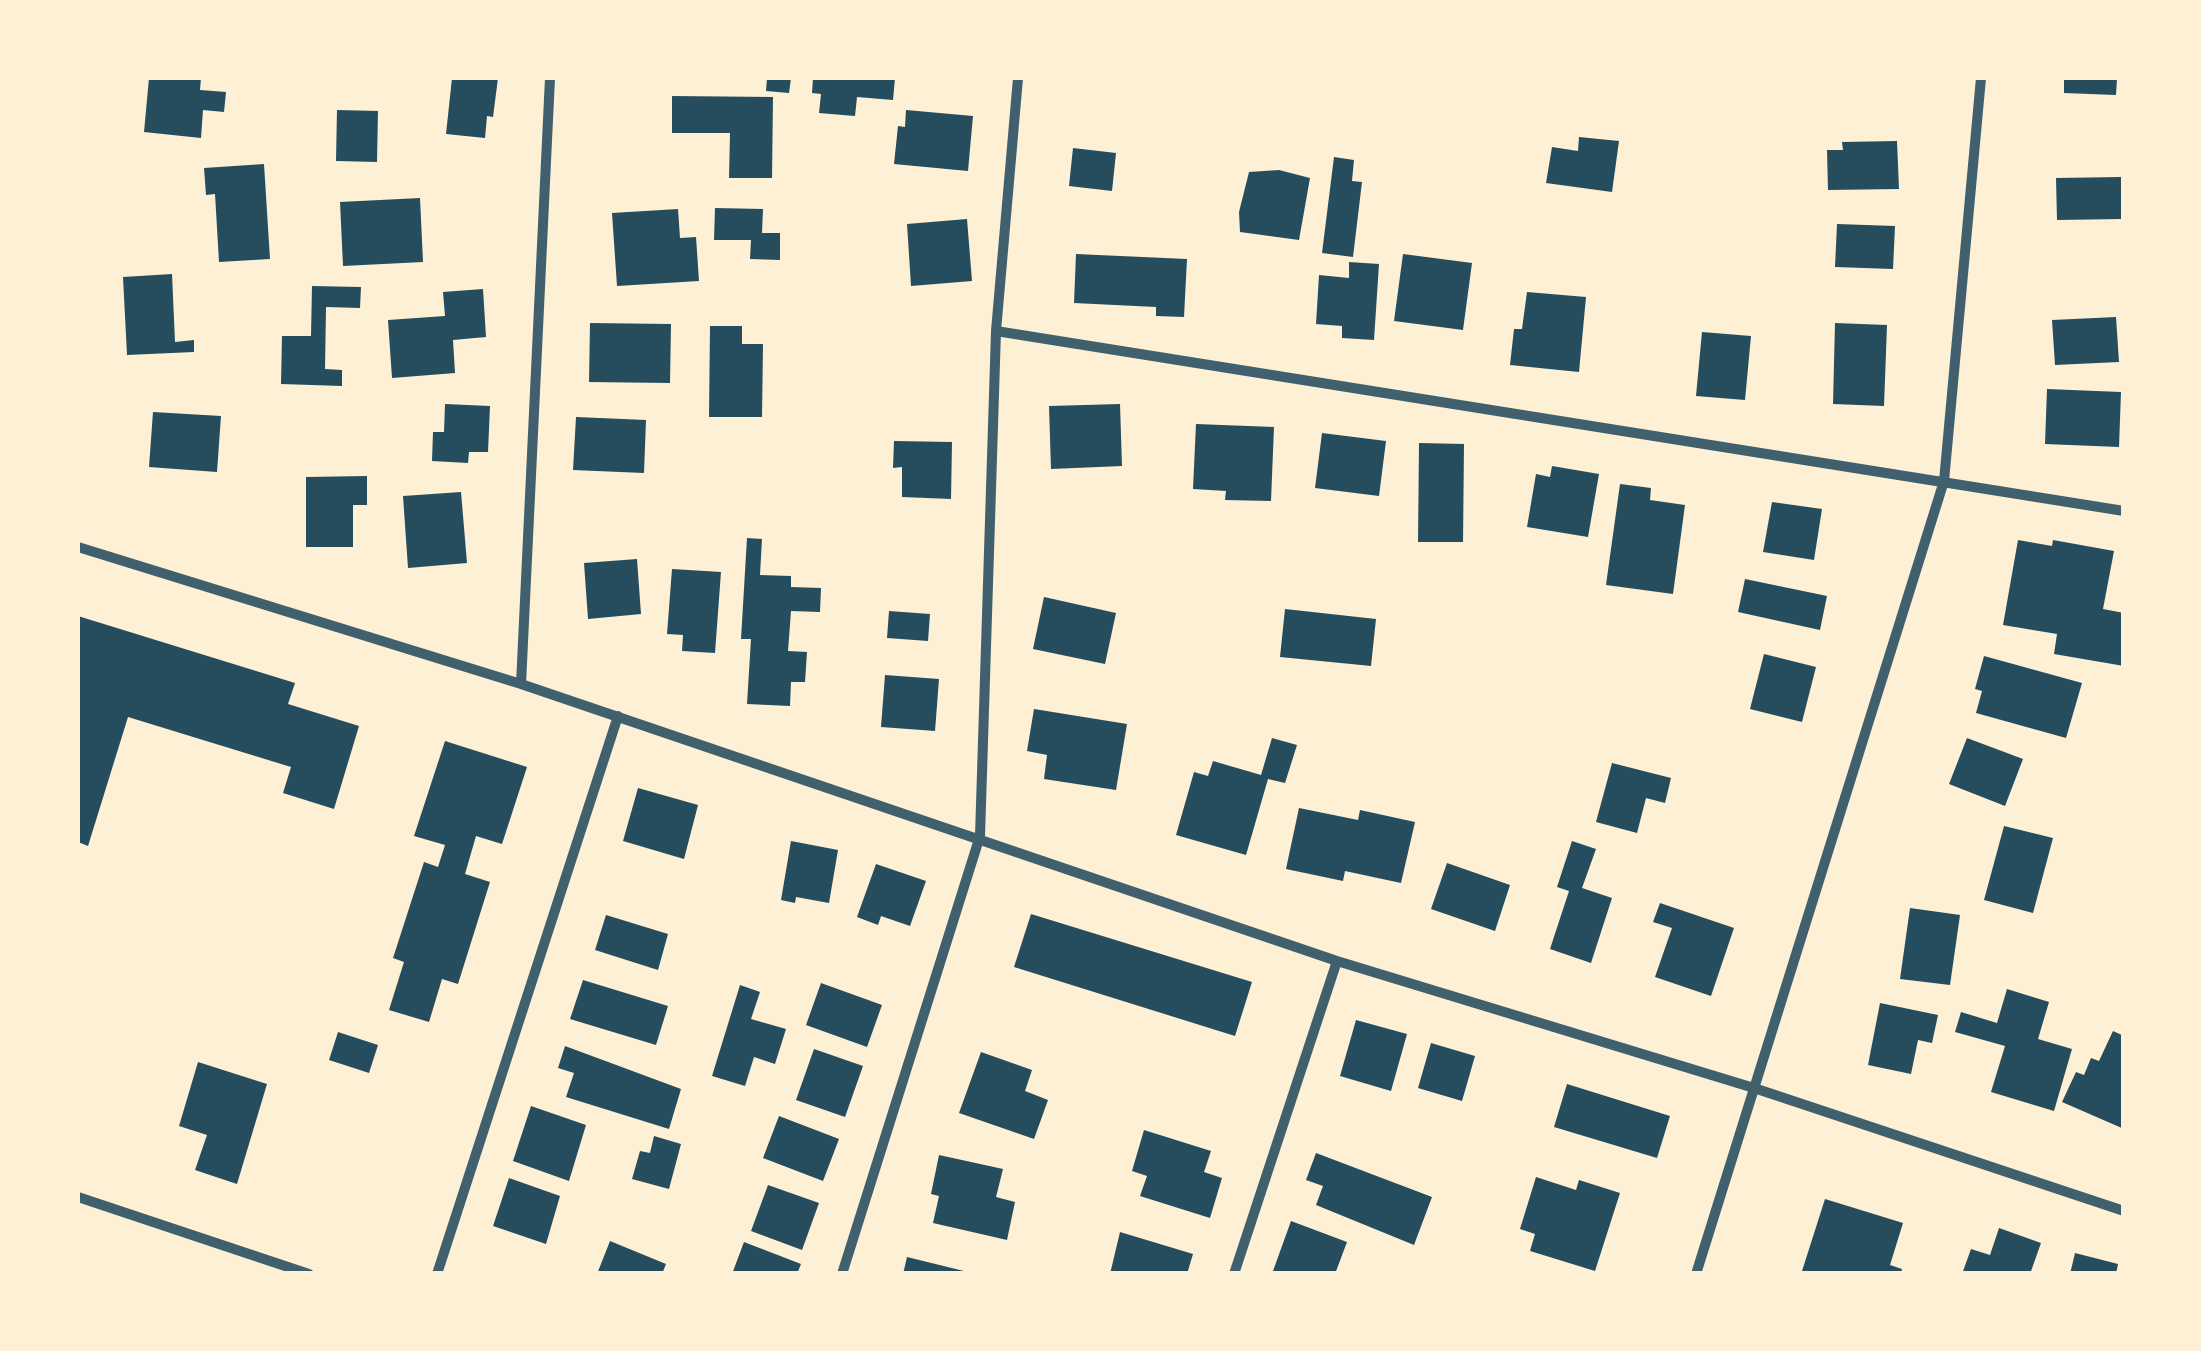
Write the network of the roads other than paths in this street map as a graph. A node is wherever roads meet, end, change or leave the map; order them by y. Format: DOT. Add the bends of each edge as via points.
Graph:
graph roads {
  1 [pos="550,78"];
  2 [pos="1018,78"];
  3 [pos="1981,78"];
  4 [pos="996,331"];
  5 [pos="1944,482"];
  6 [pos="2124,511"];
  7 [pos="78,547"];
  8 [pos="522,684"];
  9 [pos="618,716"];
  10 [pos="980,836"];
  11 [pos="1337,961"];
  12 [pos="1754,1088"];
  13 [pos="78,1197"];
  14 [pos="2124,1211"];
  15 [pos="309,1274"];
  16 [pos="437,1274"];
  17 [pos="842,1274"];
  18 [pos="1234,1274"];
  19 [pos="1696,1274"];
  1 -- 8 [label="street"];
  2 -- 4 [label="street"];
  3 -- 5 [label="street"];
  4 -- 5 [label="street"];
  4 -- 10 [label="street"];
  5 -- 6 [label="street"];
  5 -- 12 [label="street"];
  7 -- 8 [label="street"];
  8 -- 9 [label="street"];
  9 -- 10 [label="street"];
  9 -- 16 [label="street"];
  10 -- 11 [label="street"];
  10 -- 17 [label="street"];
  11 -- 12 [label="street"];
  11 -- 18 [label="street"];
  12 -- 14 [label="street"];
  12 -- 19 [label="street"];
  13 -- 15 [label="street"];
}
